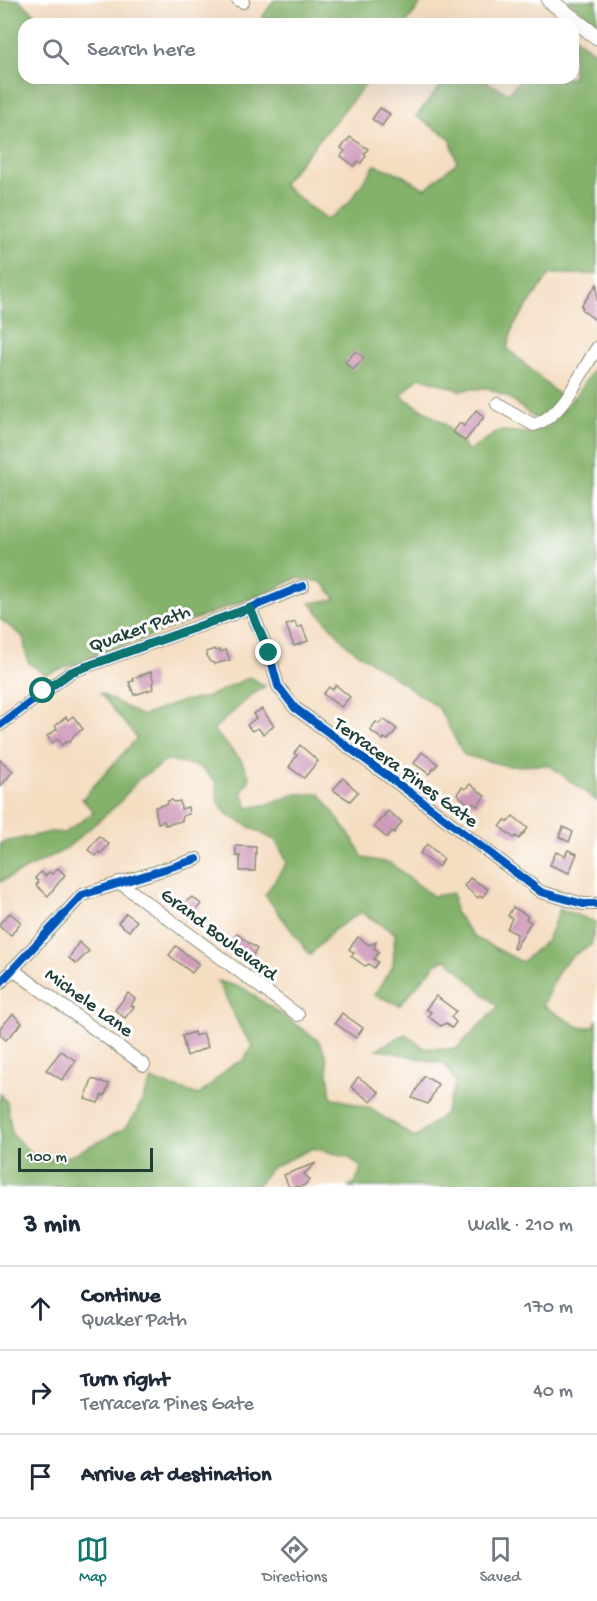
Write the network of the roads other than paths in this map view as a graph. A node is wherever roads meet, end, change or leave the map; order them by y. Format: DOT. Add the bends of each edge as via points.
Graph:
graph roads {
  1 [pos="549,0"];
  2 [pos="572,18"];
  3 [pos="579,23"];
  4 [pos="597,37"];
  5 [pos="597,348"];
  6 [pos="497,404"];
  7 [pos="303,586"];
  8 [pos="250,608"];
  9 [pos="0,725"];
  10 [pos="197,860"];
  11 [pos="119,882"];
  12 [pos="597,904"];
  13 [pos="12,969"];
  14 [pos="0,982"];
  15 [pos="298,1015"];
  16 [pos="144,1065"];
  1 -- 2 [label="main road"];
  3 -- 4 [label="main road"];
  5 -- 6 [label="street" via="568,396 544,422 534,425"];
  7 -- 8 [label="street, Quaker Path"];
  8 -- 9 [label="street, Quaker Path" via="71,672"];
  8 -- 12 [label="street, Terracera Pines Gate" via="278,686 295,708 541,892"];
  10 -- 11 [label="street"];
  11 -- 13 [label="street" via="81,895"];
  11 -- 15 [label="street, Grand Boulevard"];
  13 -- 14 [label="street"];
  13 -- 16 [label="street, Michele Lane"];
}
